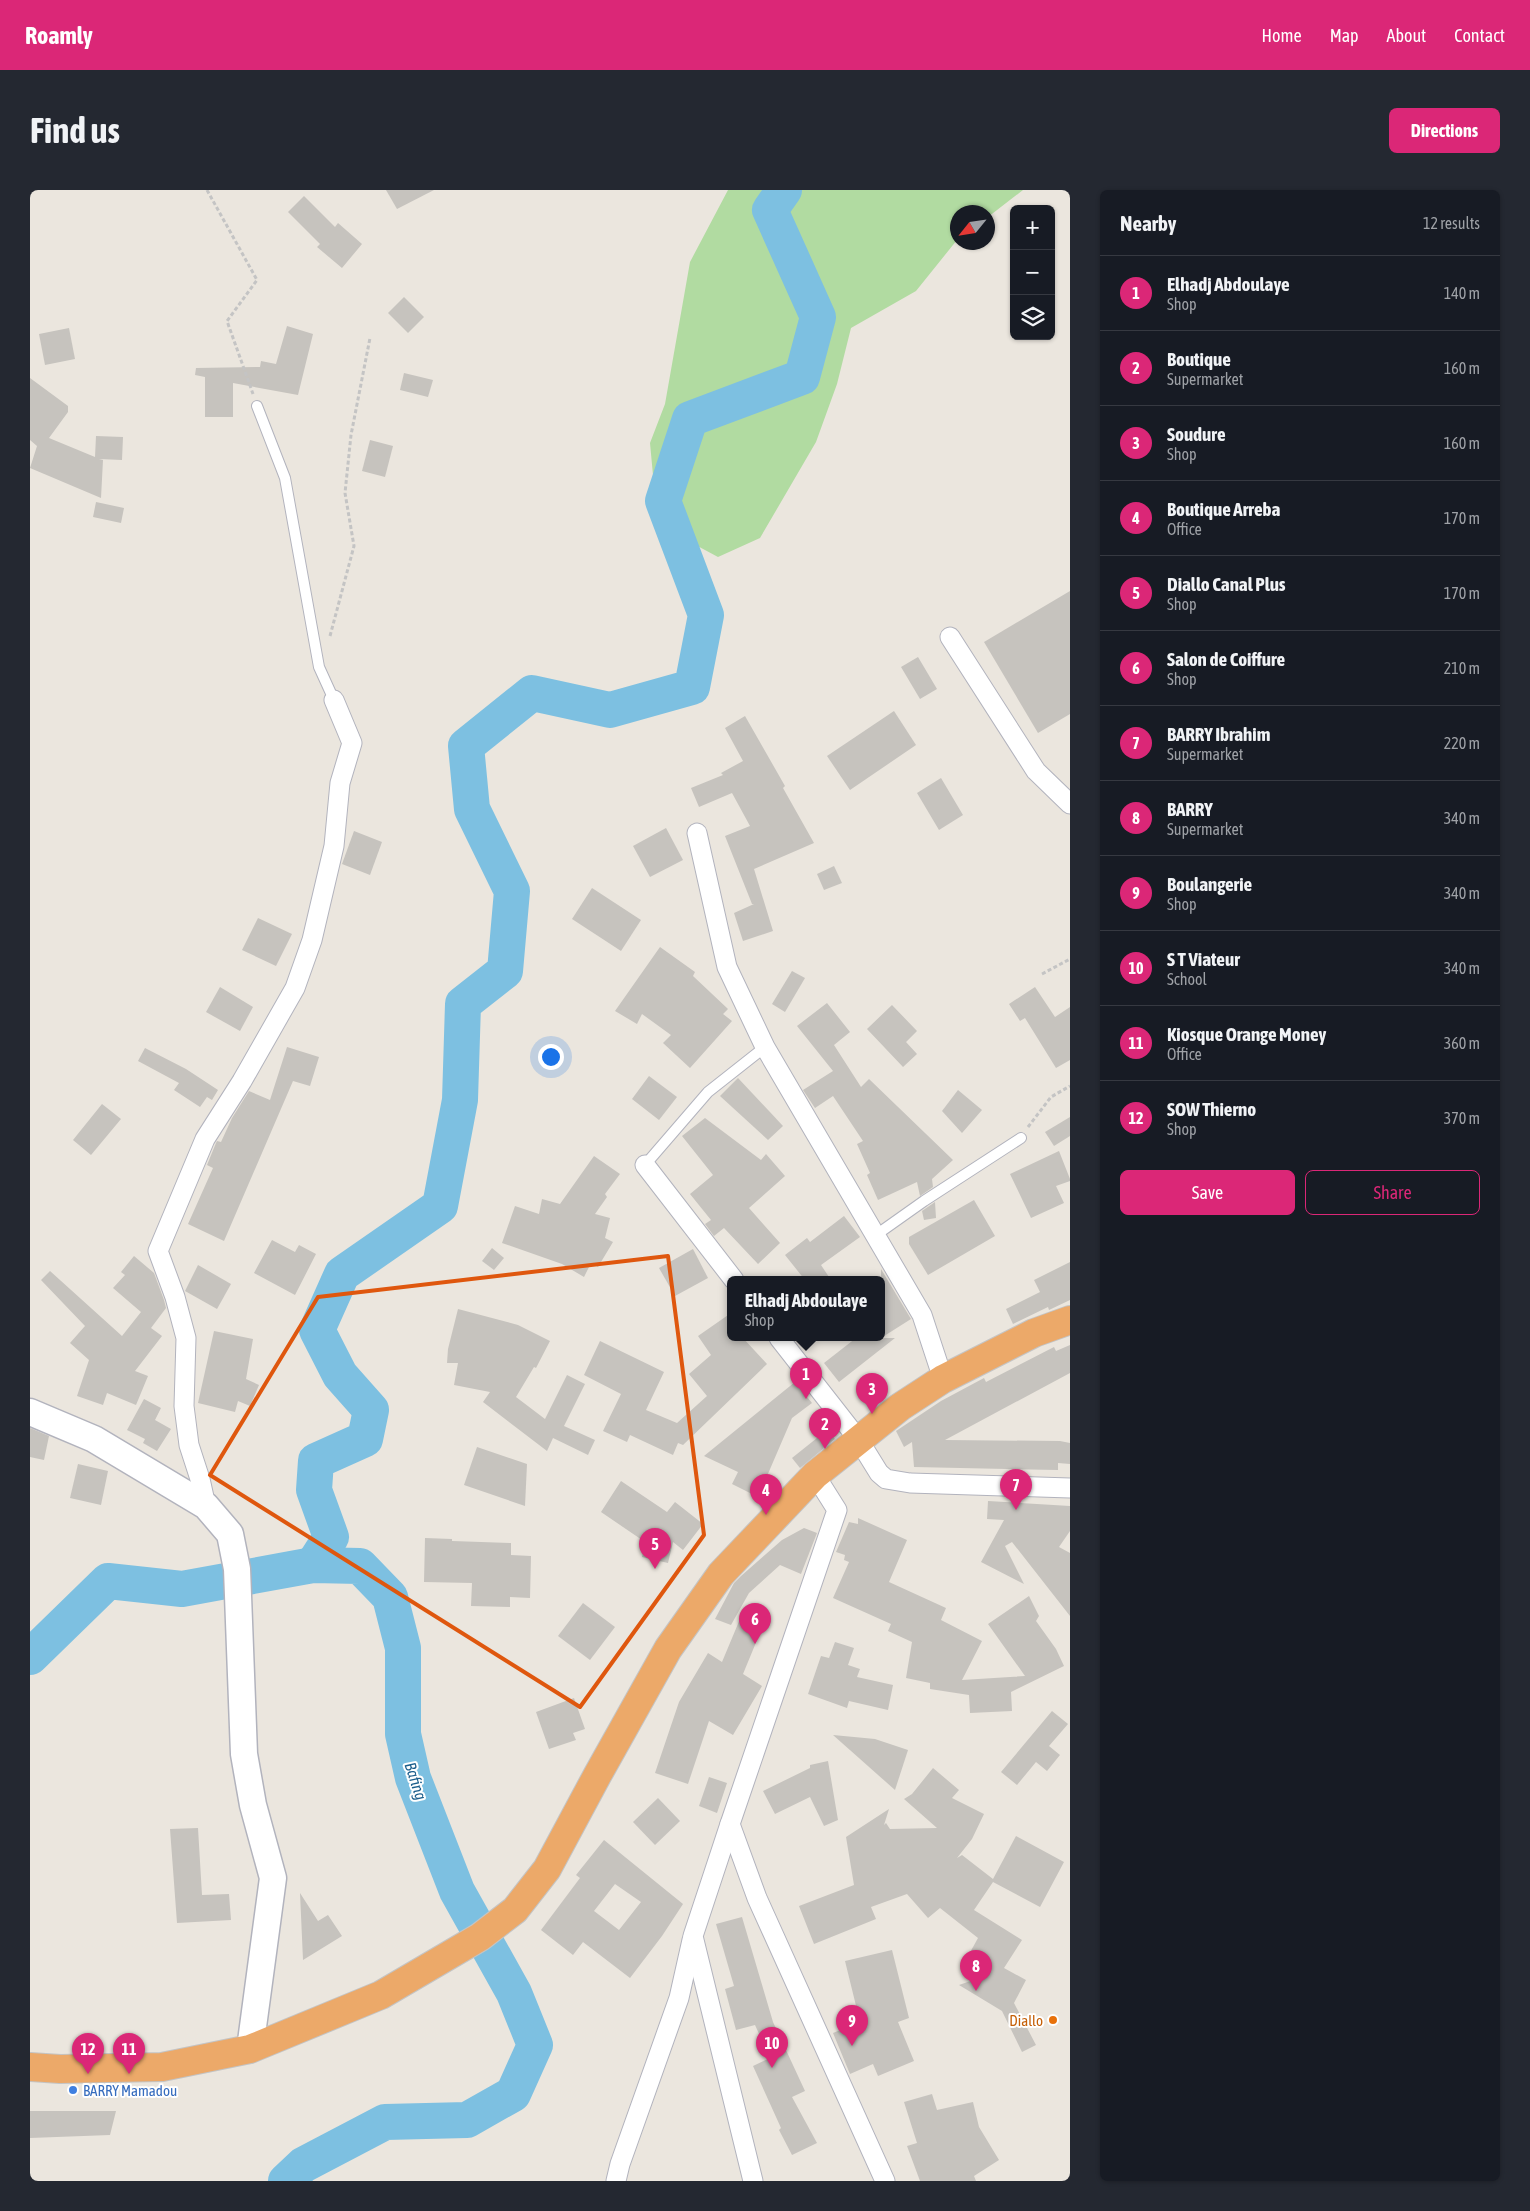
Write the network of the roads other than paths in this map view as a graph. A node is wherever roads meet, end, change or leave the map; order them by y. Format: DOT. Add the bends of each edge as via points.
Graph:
graph roads {
  1 [pos="257,406"];
  2 [pos="950,637"];
  3 [pos="334,700"];
  4 [pos="1070,804"];
  5 [pos="697,833"];
  6 [pos="765,1047"];
  7 [pos="1021,1138"];
  8 [pos="645,1165"];
  9 [pos="876,1235"];
  10 [pos="731,1276"];
  11 [pos="1070,1320"];
  12 [pos="781,1341"];
  13 [pos="943,1380"];
  14 [pos="30,1412"];
  15 [pos="858,1439"];
  16 [pos="815,1475"];
  17 [pos="1070,1488"];
  18 [pos="206,1506"];
  19 [pos="730,1824"];
  20 [pos="693,1936"];
  21 [pos="250,2049"];
  22 [pos="30,2067"];
  23 [pos="616,2181"];
  24 [pos="753,2181"];
  25 [pos="885,2181"];
  1 -- 3 [label="lane" via="285,478 319,667"];
  2 -- 4 [label="street" via="1036,770"];
  3 -- 18 [label="street" via="352,743 340,783 334,846 312,940 295,988 205,1138 158,1251 186,1338 184,1406 188,1445"];
  5 -- 6 [label="street" via="727,968"];
  6 -- 8 [label="lane" via="708,1092"];
  6 -- 9 [label="street"];
  7 -- 9 [label="lane"];
  8 -- 10 [label="street"];
  9 -- 13 [label="street" via="922,1315"];
  11 -- 13 [label="highway" via="1034,1333"];
  12 -- 15 [label="street"];
  13 -- 15 [label="highway"];
  14 -- 18 [label="main road" via="94,1440"];
  15 -- 16 [label="highway"];
  15 -- 17 [label="street" via="879,1473 897,1482"];
  16 -- 19 [label="street" via="837,1510"];
  16 -- 21 [label="highway" via="721,1574 668,1649 548,1869 515,1910 480,1937 381,1995"];
  18 -- 21 [label="main road" via="230,1534 237,1569 244,1754 253,1805 274,1878"];
  19 -- 20 [label="street"];
  19 -- 25 [label="street" via="756,1898"];
  20 -- 23 [label="street" via="679,1998"];
  20 -- 24 [label="street"];
  21 -- 22 [label="highway" via="162,2067"];
}
